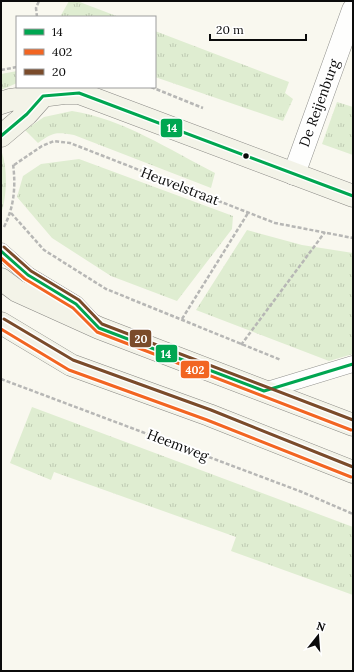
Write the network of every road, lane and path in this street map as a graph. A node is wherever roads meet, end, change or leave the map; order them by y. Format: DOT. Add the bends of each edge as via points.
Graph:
graph roads {
  1 [pos="39,1"];
  2 [pos="353,10"];
  3 [pos="37,16"];
  4 [pos="16,67"];
  5 [pos="1,70"];
  6 [pos="43,96"];
  7 [pos="1,103"];
  8 [pos="1,136"];
  9 [pos="294,174"];
  10 [pos="353,196"];
  11 [pos="11,213"];
  12 [pos="248,213"];
  13 [pos="325,232"];
  14 [pos="1,233"];
  15 [pos="353,238"];
  16 [pos="1,251"];
  17 [pos="1,279"];
  18 [pos="182,319"];
  19 [pos="1,323"];
  20 [pos="99,328"];
  21 [pos="241,345"];
  22 [pos="353,364"];
  23 [pos="318,374"];
  24 [pos="1,379"];
  25 [pos="264,391"];
  26 [pos="353,425"];
  27 [pos="353,472"];
  28 [pos="353,514"];
  1 -- 3 [label="path"];
  2 -- 9 [label="street, De Reijenburg"];
  4 -- 5 [label="path"];
  6 -- 7 [label="main road"];
  6 -- 8 [label="main road"];
  6 -- 9 [label="main road" via="80,93"];
  9 -- 10 [label="main road"];
  11 -- 12 [label="path, Heuvelstraat" via="15,190 14,166 42,146 54,141 70,143"];
  11 -- 14 [label="path"];
  11 -- 18 [label="path" via="44,250 106,289"];
  12 -- 13 [label="path, Heuvelstraat" via="275,223"];
  12 -- 18 [label="path"];
  13 -- 15 [label="path, Heuvelstraat"];
  13 -- 21 [label="path"];
  16 -- 20 [label="lane" via="28,275 76,304"];
  17 -- 20 [label="main road" via="17,292"];
  18 -- 21 [label="path"];
  19 -- 27 [label="main road" via="71,365 209,415"];
  20 -- 25 [label="main road"];
  21 -- 23 [label="path"];
  22 -- 23 [label="lane"];
  23 -- 25 [label="lane"];
  24 -- 28 [label="path, Heemweg" via="302,492"];
  25 -- 26 [label="main road"];
}
